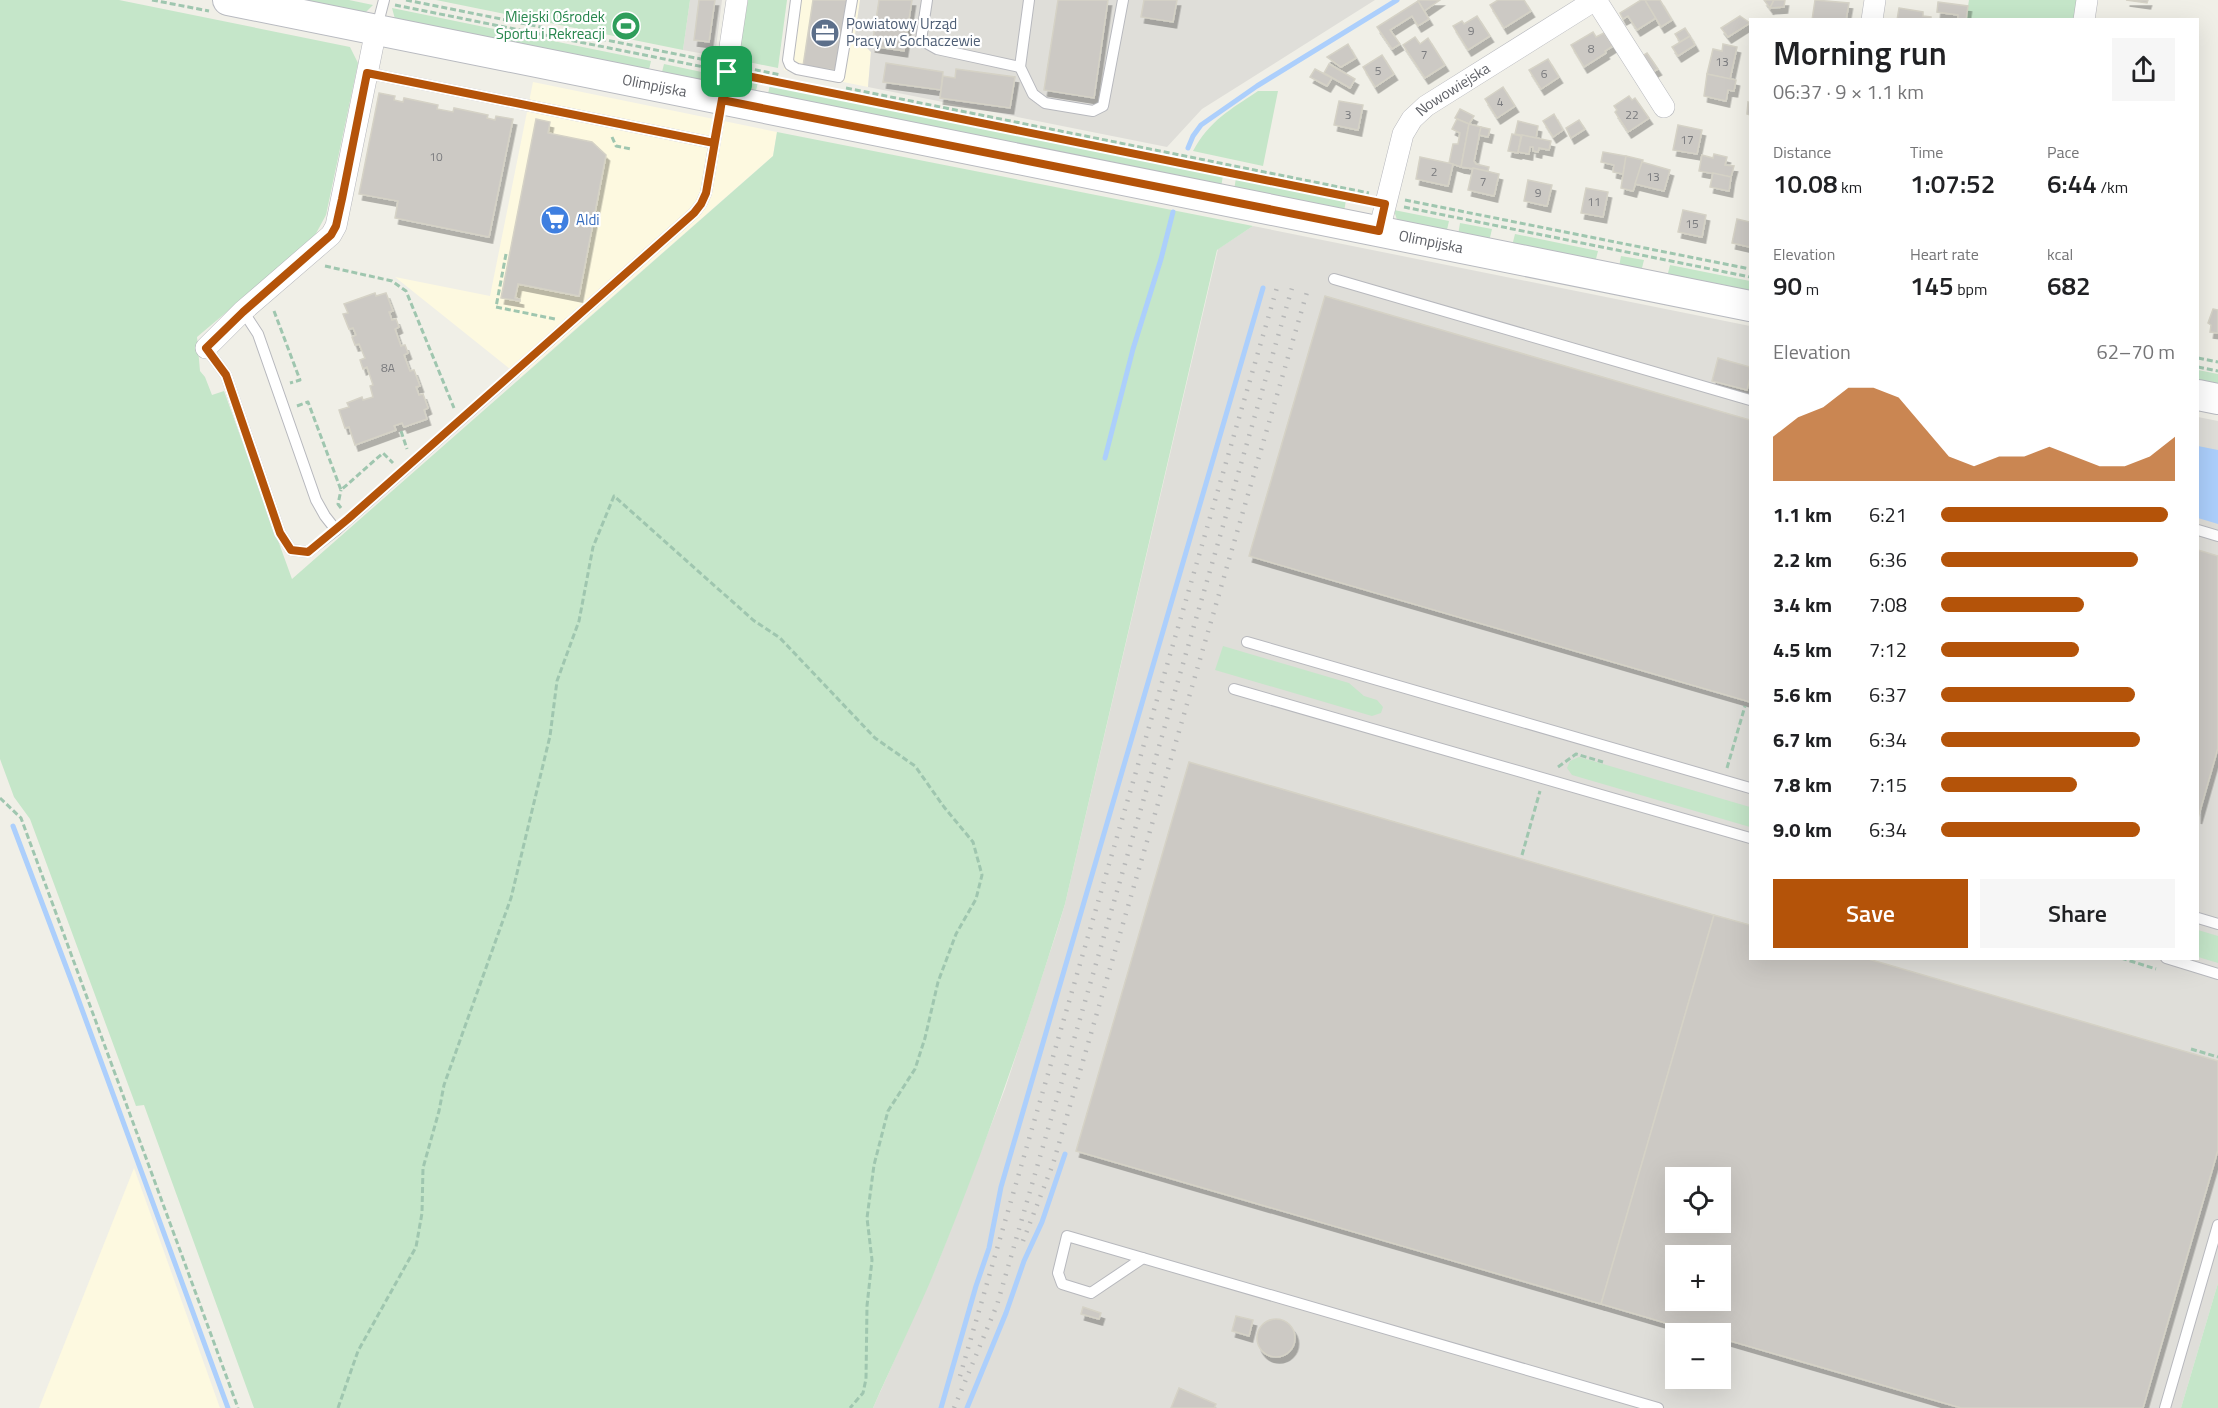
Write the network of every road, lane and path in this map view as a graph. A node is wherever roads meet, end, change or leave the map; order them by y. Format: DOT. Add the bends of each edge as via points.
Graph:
graph roads {
  1 [pos="228,0"];
  2 [pos="406,0"];
  3 [pos="737,0"];
  4 [pos="796,0"];
  5 [pos="852,0"];
  6 [pos="927,0"];
  7 [pos="1029,0"];
  8 [pos="1123,0"];
  9 [pos="1595,0"];
  10 [pos="1875,0"];
  11 [pos="2087,0"];
  12 [pos="381,11"];
  13 [pos="1872,18"];
  14 [pos="2084,18"];
  15 [pos="1020,67"];
  16 [pos="367,73"];
  17 [pos="790,77"];
  18 [pos="726,79"];
  19 [pos="838,86"];
  20 [pos="1664,107"];
  21 [pos="714,143"];
  22 [pos="1384,210"];
  23 [pos="506,254"];
  24 [pos="316,264"];
  25 [pos="1749,269"];
  26 [pos="1749,277"];
  27 [pos="1334,279"];
  28 [pos="271,304"];
  29 [pos="1749,306"];
  30 [pos="243,312"];
  31 [pos="571,322"];
  32 [pos="206,348"];
  33 [pos="2199,358"];
  34 [pos="2218,363"];
  35 [pos="2199,367"];
  36 [pos="2218,371"];
  37 [pos="292,393"];
  38 [pos="2199,395"];
  39 [pos="2218,399"];
  40 [pos="294,400"];
  41 [pos="1749,400"];
  42 [pos="446,415"];
  43 [pos="401,431"];
  44 [pos="415,443"];
  45 [pos="407,450"];
  46 [pos="336,530"];
  47 [pos="2199,530"];
  48 [pos="2218,536"];
  49 [pos="1247,642"];
  50 [pos="1234,689"];
  51 [pos="1541,788"];
  52 [pos="1749,788"];
  53 [pos="0,798"];
  54 [pos="1749,838"];
  55 [pos="1522,855"];
  56 [pos="2199,918"];
  57 [pos="2218,924"];
  58 [pos="2172,960"];
  59 [pos="2218,974"];
  60 [pos="2191,1049"];
  61 [pos="2218,1057"];
  62 [pos="2218,1225"];
  63 [pos="1143,1258"];
  64 [pos="238,1408"];
  65 [pos="338,1408"];
  66 [pos="850,1408"];
  67 [pos="1658,1408"];
  68 [pos="2165,1408"];
  1 -- 12 [label="street, Olimpijska"];
  2 -- 18 [label="path"];
  3 -- 18 [label="street"];
  4 -- 5 [label="lane" via="790,65 839,77"];
  6 -- 15 [label="lane" via="921,40 937,49"];
  7 -- 15 [label="lane"];
  8 -- 15 [label="lane" via="1103,106 1093,111 1045,103 1033,94"];
  9 -- 20 [label="street"];
  9 -- 22 [label="street, Nowowiejska" via="1426,106 1412,119 1403,134"];
  10 -- 13 [label="street"];
  11 -- 14 [label="street"];
  12 -- 16 [label="street"];
  12 -- 18 [label="street, Olimpijska"];
  12 -- 18 [label="path"];
  16 -- 21 [label="lane"];
  16 -- 30 [label="street" via="336,226 331,235"];
  17 -- 18 [label="path"];
  18 -- 21 [label="lane"];
  18 -- 22 [label="street, Olimpijska"];
  18 -- 22 [label="path"];
  19 -- 22 [label="path"];
  21 -- 31 [label="lane" via="701,204"];
  22 -- 25 [label="path"];
  22 -- 26 [label="path"];
  22 -- 29 [label="street, Olimpijska"];
  23 -- 31 [label="path" via="496,307"];
  24 -- 42 [label="path" via="392,281 406,291 454,408"];
  27 -- 41 [label="lane"];
  28 -- 37 [label="path" via="300,380 290,382"];
  30 -- 32 [label="street"];
  30 -- 46 [label="lane" via="258,334 316,500"];
  31 -- 46 [label="lane"];
  32 -- 46 [label="lane" via="226,375 280,533 291,550 308,552"];
  33 -- 34 [label="path"];
  35 -- 36 [label="path"];
  38 -- 39 [label="street"];
  40 -- 45 [label="path" via="296,406 308,402 341,490 383,453 393,463"];
  43 -- 45 [label="path"];
  44 -- 45 [label="path"];
  47 -- 48 [label="lane"];
  49 -- 52 [label="lane"];
  50 -- 54 [label="lane"];
  51 -- 55 [label="path"];
  53 -- 64 [label="path" via="21,818"];
  56 -- 57 [label="lane"];
  58 -- 59 [label="lane"];
  60 -- 61 [label="path"];
  62 -- 68 [label="lane"];
  63 -- 63 [label="lane" via="1067,1236 1058,1273 1062,1284 1091,1293"];
  63 -- 67 [label="lane"];
  65 -- 66 [label="path" via="358,1351 416,1247 423,1168 444,1085 511,898 550,736 556,681 579,621 593,548 614,496 753,620 780,638 875,738 915,766 973,842 982,875 976,899 956,934 938,982 915,1069 888,1111 874,1165 867,1218 872,1260 866,1379 863,1393"];
}
